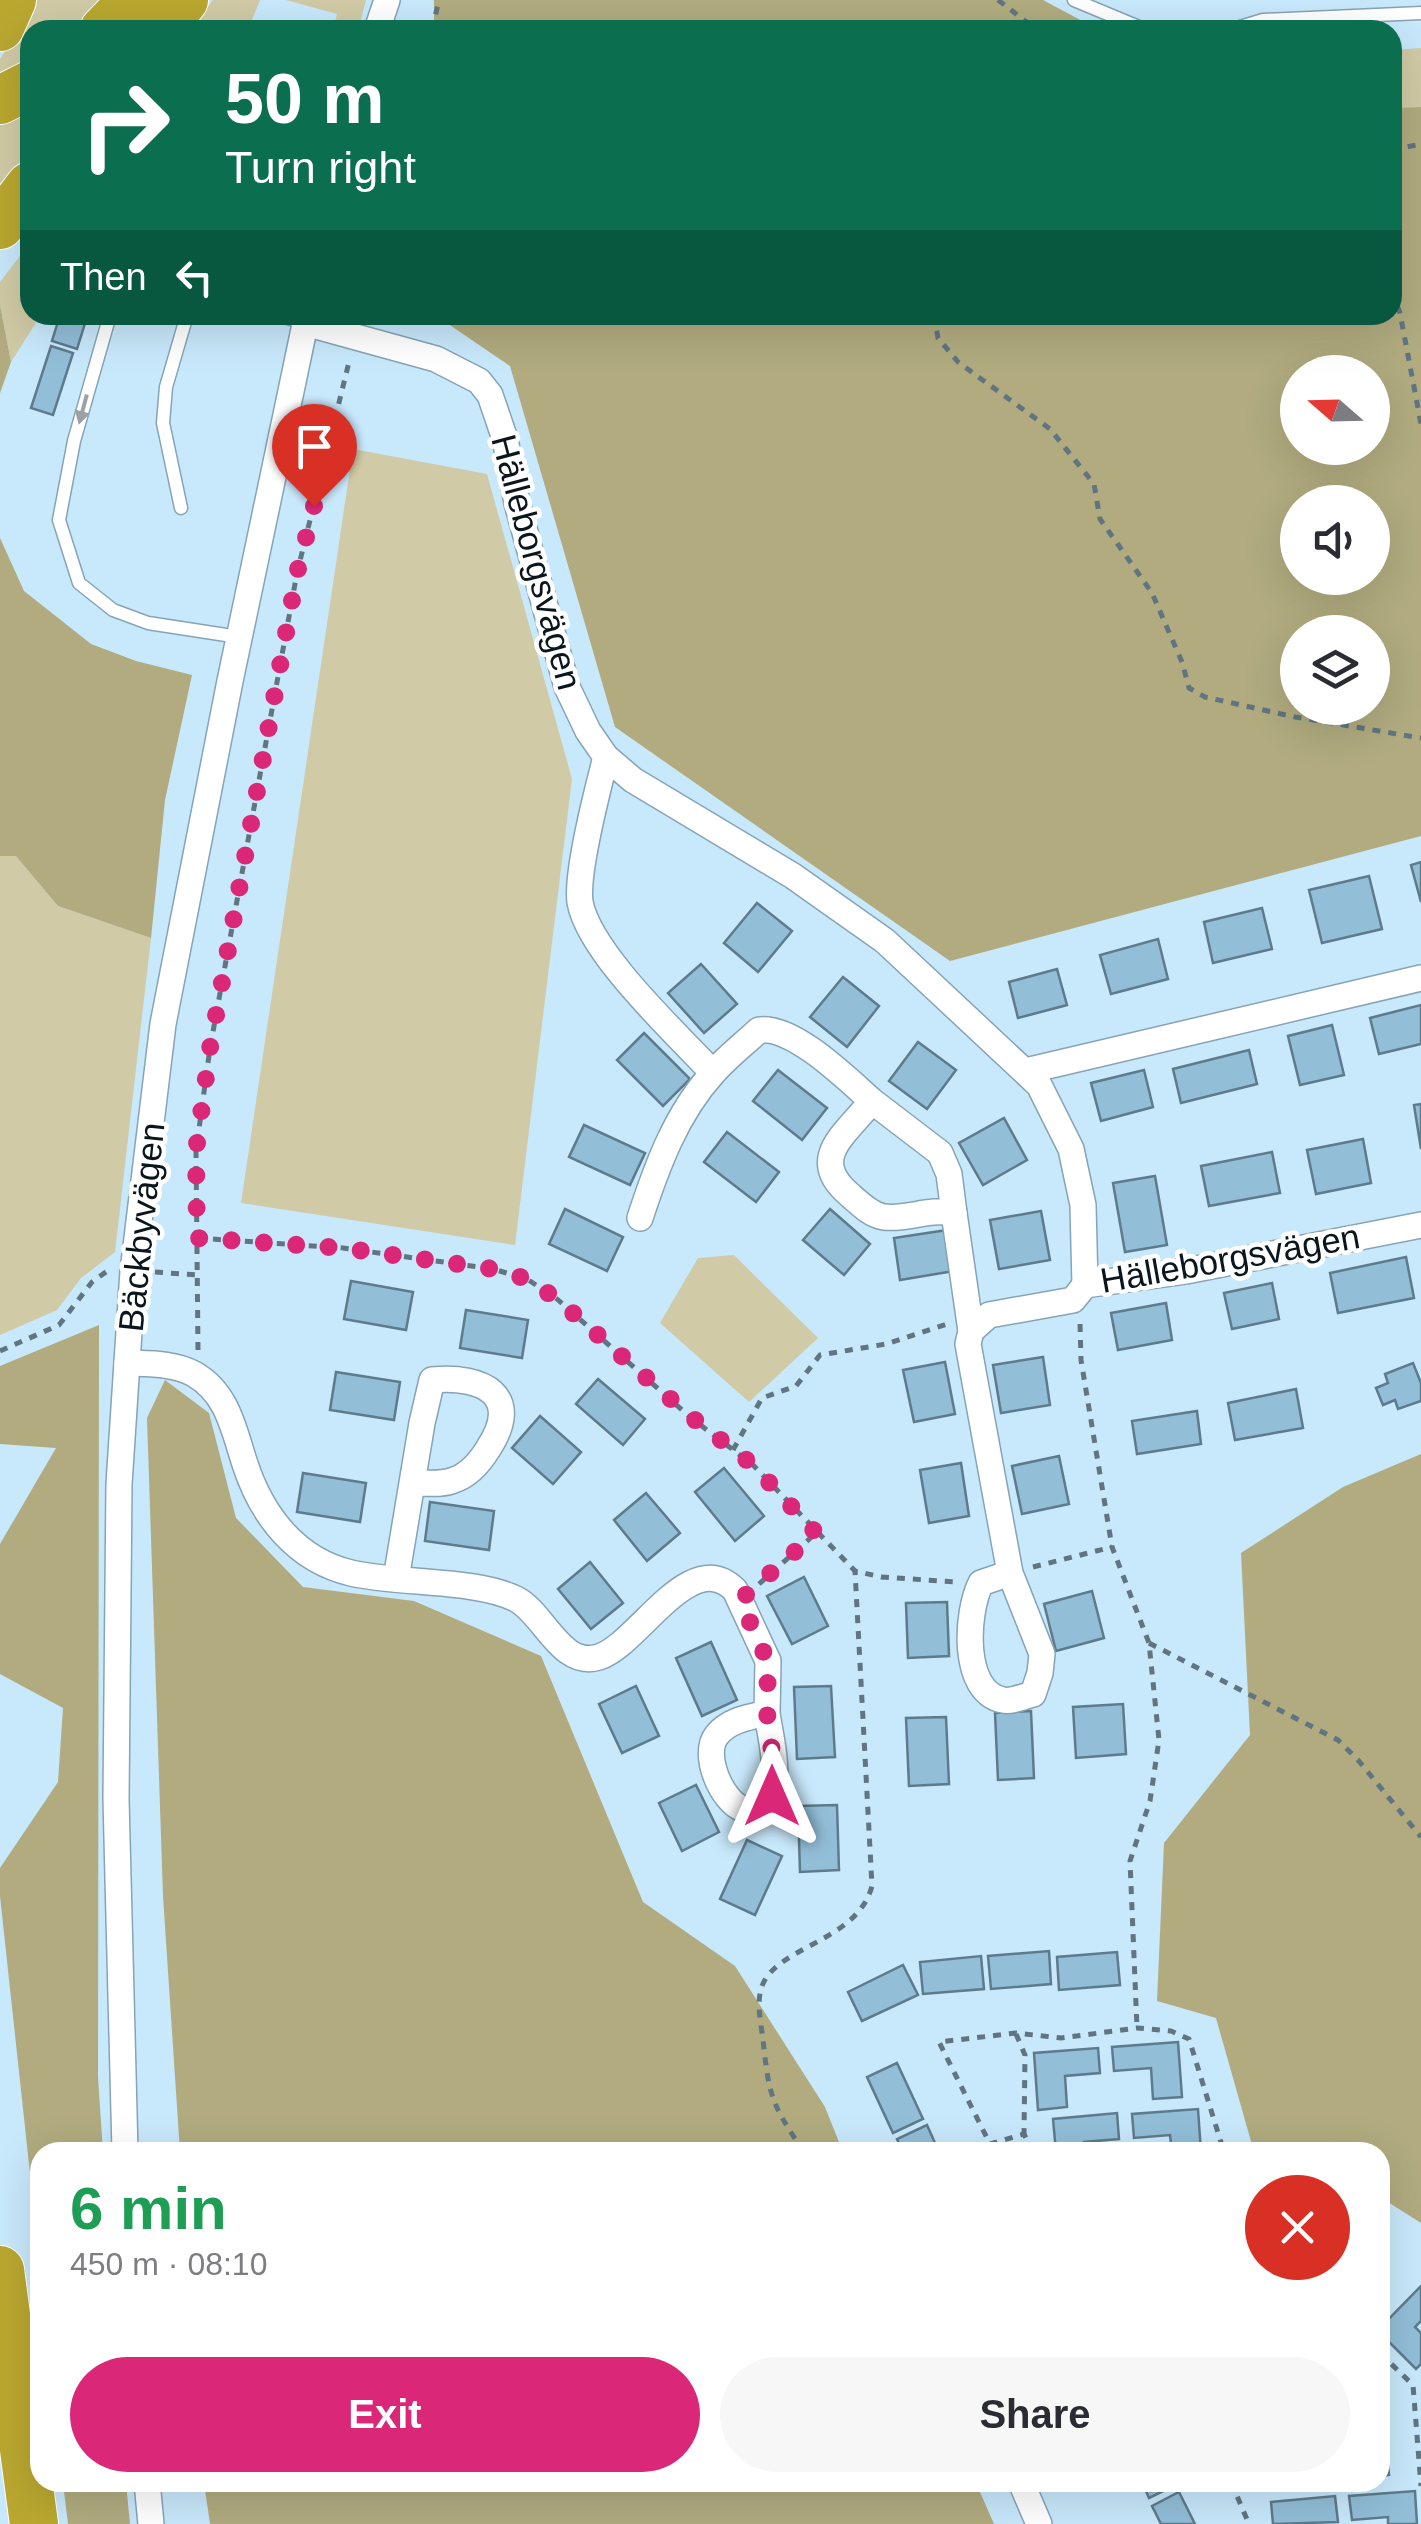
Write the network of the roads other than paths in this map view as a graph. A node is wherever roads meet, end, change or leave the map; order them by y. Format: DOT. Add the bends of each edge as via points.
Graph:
graph roads {
  1 [pos="12,0"];
  2 [pos="133,0"];
  3 [pos="1074,0"];
  4 [pos="1421,13"];
  5 [pos="114,20"];
  6 [pos="1122,20"];
  7 [pos="1264,20"];
  8 [pos="0,27"];
  9 [pos="20,199"];
  10 [pos="0,225"];
  11 [pos="107,325"];
  12 [pos="185,325"];
  13 [pos="305,325"];
  14 [pos="322,325"];
  15 [pos="180,508"];
  16 [pos="239,637"];
  17 [pos="606,756"];
  18 [pos="1421,978"];
  19 [pos="1026,1071"];
  20 [pos="712,1073"];
  21 [pos="872,1101"];
  22 [pos="954,1213"];
  23 [pos="640,1218"];
  24 [pos="1421,1225"];
  25 [pos="1079,1293"];
  26 [pos="971,1331"];
  27 [pos="127,1364"];
  28 [pos="414,1482"];
  29 [pos="1010,1573"];
  30 [pos="396,1579"];
  31 [pos="767,1713"];
  32 [pos="125,2142"];
  33 [pos="0,2270"];
  34 [pos="148,2492"];
  35 [pos="1025,2492"];
  36 [pos="34,2524"];
  37 [pos="150,2524"];
  38 [pos="1039,2524"];
  1 -- 8 [label="highway"];
  2 -- 5 [label="highway"];
  3 -- 6 [label="lane"];
  4 -- 7 [label="lane"];
  9 -- 10 [label="highway"];
  11 -- 16 [label="lane, one-way" via="60,520 79,583 113,610 148,624"];
  12 -- 15 [label="lane" via="163,422"];
  13 -- 16 [label="street, Bäckbyvägen"];
  14 -- 17 [label="street, Hälleborgsvägen" via="436,358 480,381 490,395 567,687"];
  16 -- 27 [label="street, Bäckbyvägen" via="163,1024"];
  17 -- 19 [label="street, Hälleborgsvägen" via="633,780 793,876 884,941"];
  17 -- 20 [label="street" via="586,854 583,913 620,971"];
  18 -- 19 [label="street"];
  19 -- 25 [label="street, Hälleborgsvägen" via="1071,1149 1083,1205"];
  20 -- 21 [label="street" via="768,1029 791,1036"];
  20 -- 23 [label="street" via="672,1135"];
  21 -- 22 [label="street" via="940,1153"];
  21 -- 22 [label="street" via="833,1148 830,1176 881,1216"];
  22 -- 26 [label="street"];
  24 -- 25 [label="street, Hälleborgsvägen"];
  25 -- 26 [label="street" via="989,1316"];
  26 -- 29 [label="street" via="968,1344"];
  27 -- 30 [label="street" via="194,1374 221,1398 258,1500 303,1552 336,1570"];
  27 -- 32 [label="street, Bäckbyvägen" via="116,1798"];
  28 -- 28 [label="street" via="432,1380 464,1380 493,1392 502,1401 503,1417 482,1458 449,1482"];
  28 -- 30 [label="street"];
  29 -- 29 [label="street" via="981,1583 970,1644 978,1685 1006,1701 1033,1694 1042,1654"];
  30 -- 31 [label="street" via="502,1593 519,1600 566,1652 598,1658 700,1578 727,1582 768,1662"];
  33 -- 36 [label="highway"];
  34 -- 37 [label="street"];
  35 -- 38 [label="street"];
}
